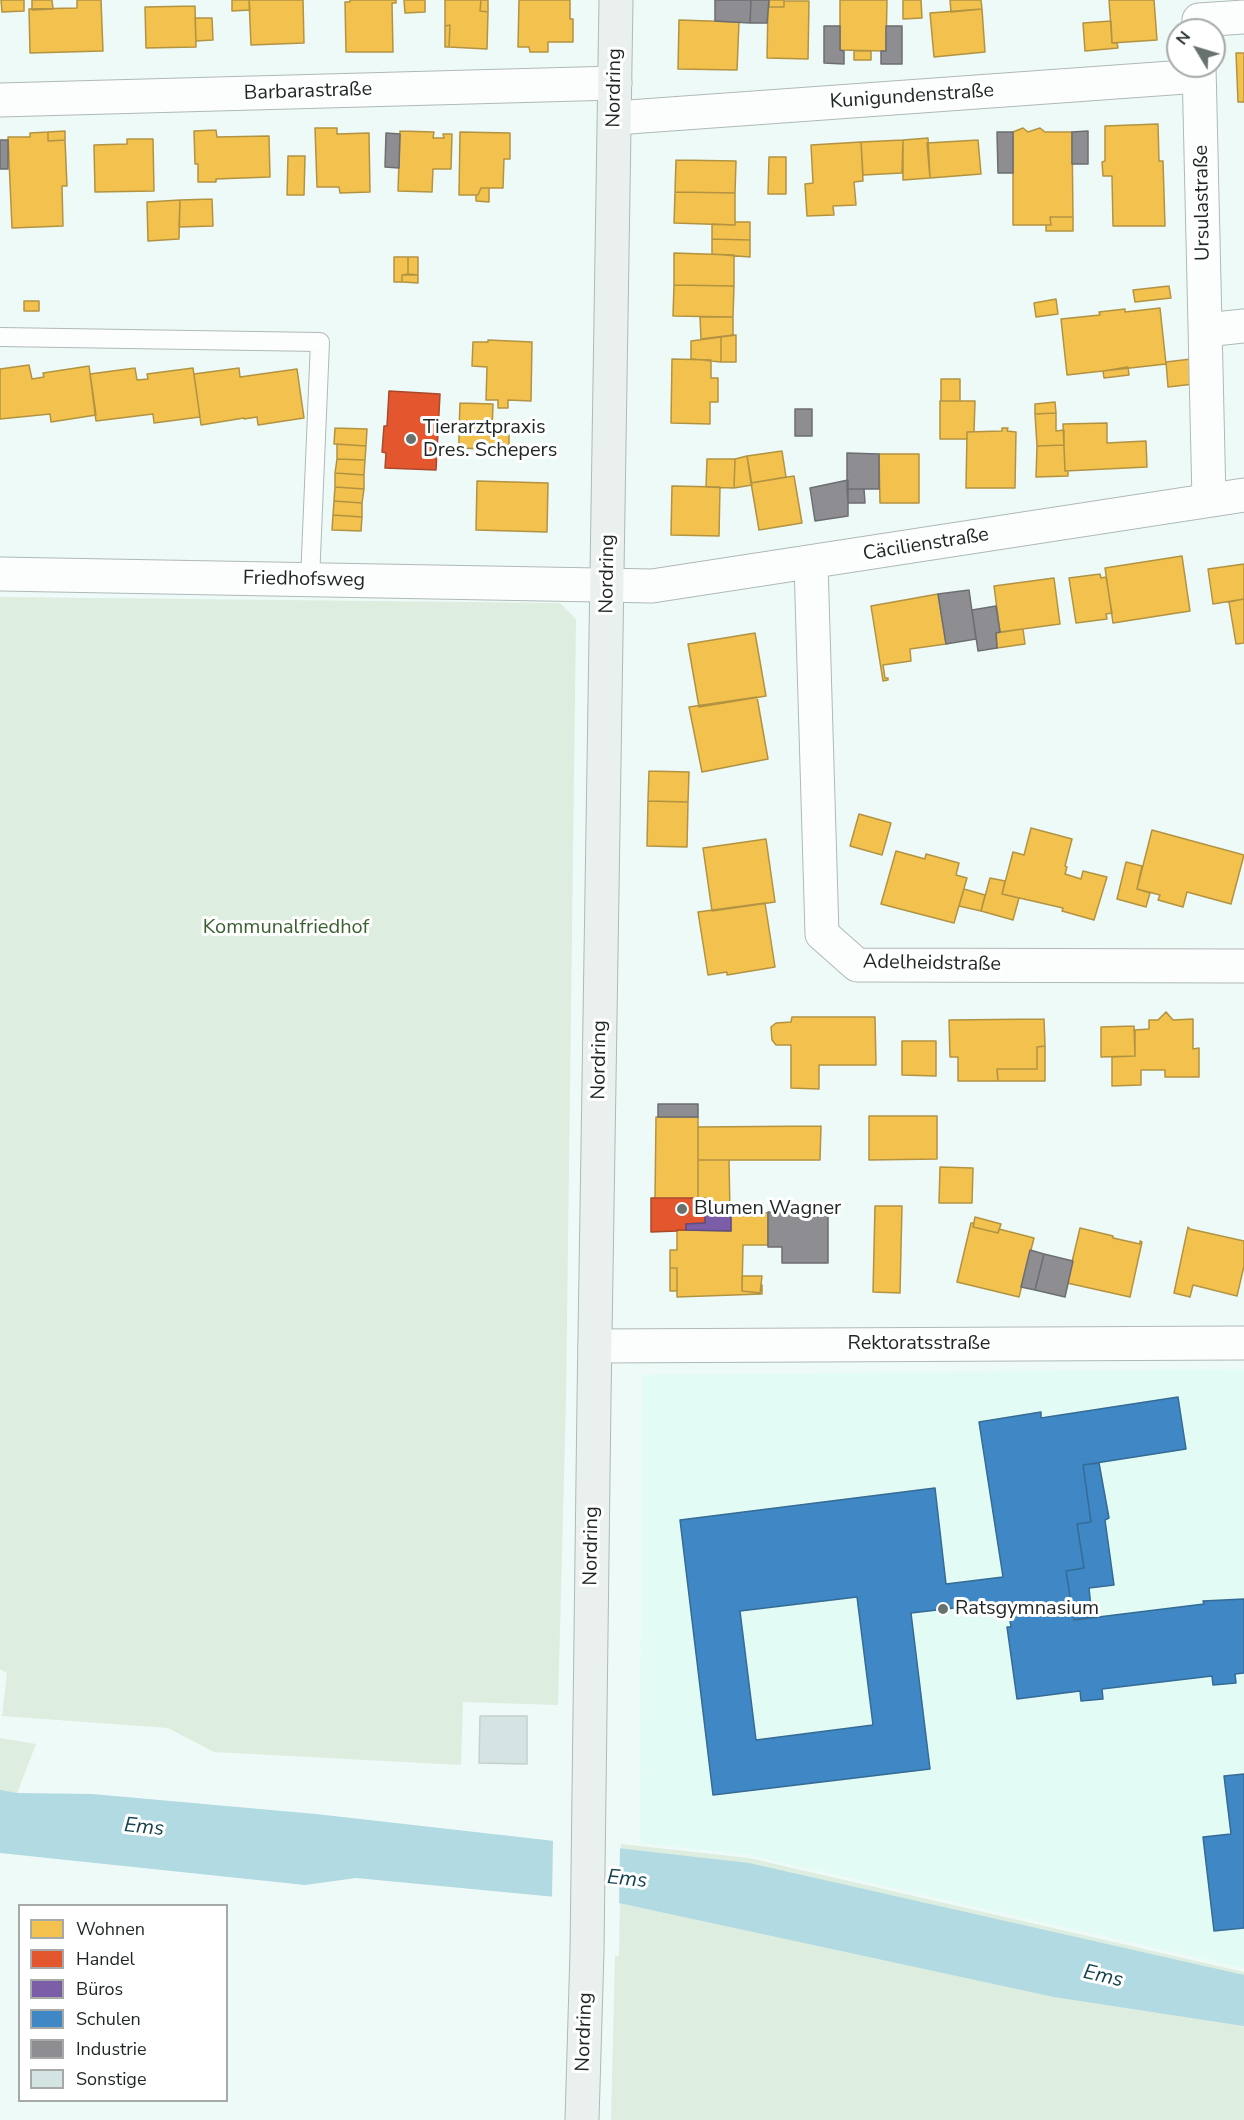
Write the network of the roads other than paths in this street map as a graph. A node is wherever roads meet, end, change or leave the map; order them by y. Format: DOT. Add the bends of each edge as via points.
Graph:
graph roads {
  1 [pos="616,0"];
  2 [pos="1244,17"];
  3 [pos="1226,18"];
  4 [pos="1166,74"];
  5 [pos="1199,78"];
  6 [pos="615,84"];
  7 [pos="0,100"];
  8 [pos="615,118"];
  9 [pos="1244,326"];
  10 [pos="1206,330"];
  11 [pos="0,337"];
  12 [pos="1244,495"];
  13 [pos="1209,500"];
  14 [pos="812,563"];
  15 [pos="0,574"];
  16 [pos="310,580"];
  17 [pos="608,585"];
  18 [pos="1244,966"];
  19 [pos="1244,1343"];
  20 [pos="595,1346"];
  21 [pos="582,2120"];
  1 -- 6 [label="main road, Nordring"];
  2 -- 3 [label="street"];
  4 -- 8 [label="street, Kunigundenstraße"];
  5 -- 10 [label="street, Ursulastraße"];
  6 -- 7 [label="street, Barbarastraße"];
  6 -- 8 [label="main road, Nordring"];
  8 -- 17 [label="main road, Nordring"];
  9 -- 10 [label="street"];
  10 -- 13 [label="street, Ursulastraße"];
  11 -- 16 [label="lane" via="320,342"];
  12 -- 13 [label="street, Cäcilienstraße"];
  13 -- 14 [label="street, Cäcilienstraße"];
  14 -- 17 [label="street, Cäcilienstraße" via="652,586"];
  14 -- 18 [label="street, Adelheidstraße" via="822,934 857,965"];
  15 -- 16 [label="street, Friedhofsweg"];
  16 -- 17 [label="street, Friedhofsweg"];
  17 -- 20 [label="main road, Nordring"];
  19 -- 20 [label="street, Rektoratsstraße"];
  20 -- 21 [label="main road, Nordring"];
}
